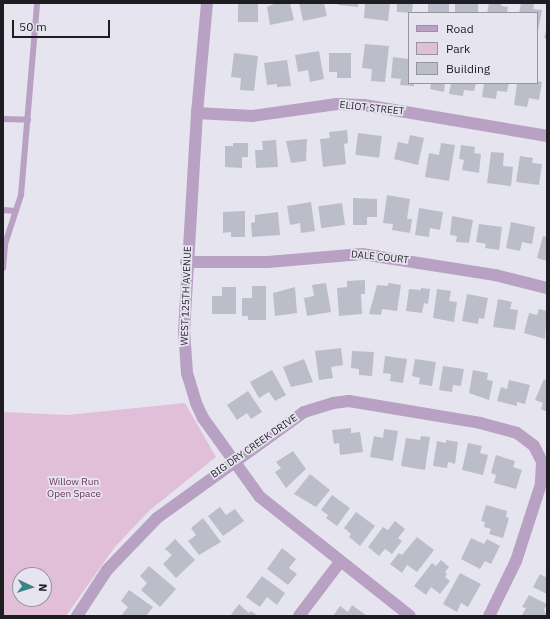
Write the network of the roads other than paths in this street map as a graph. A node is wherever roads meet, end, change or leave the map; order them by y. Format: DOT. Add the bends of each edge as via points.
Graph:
graph roads {
  1 [pos="37,3"];
  2 [pos="207,3"];
  3 [pos="197,113"];
  4 [pos="3,119"];
  5 [pos="28,120"];
  6 [pos="547,136"];
  7 [pos="3,210"];
  8 [pos="15,211"];
  9 [pos="186,262"];
  10 [pos="3,268"];
  11 [pos="547,288"];
  12 [pos="233,461"];
  13 [pos="340,562"];
  14 [pos="77,616"];
  15 [pos="299,616"];
  16 [pos="410,616"];
  17 [pos="489,616"];
  1 -- 5 [label="lane"];
  2 -- 3 [label="street, WEST 125TH AVENUE"];
  3 -- 6 [label="street, ELIOT STREET" via="252,116 337,104 364,105"];
  3 -- 9 [label="street, WEST 125TH AVENUE"];
  4 -- 5 [label="lane"];
  5 -- 8 [label="lane" via="21,195"];
  7 -- 8 [label="lane"];
  8 -- 10 [label="lane" via="5,244"];
  9 -- 11 [label="street, DALE COURT" via="268,262 362,254 495,275"];
  9 -- 12 [label="street, WEST 125TH AVENUE" via="184,330 187,373 203,418"];
  12 -- 13 [label="street, WEST 125TH AVENUE" via="260,497"];
  12 -- 14 [label="street, BIG DRY CREEK DRIVE" via="157,518 123,551"];
  12 -- 17 [label="street, BIG DRY CREEK DRIVE" via="304,412 333,403 349,402 480,423 517,433 532,443 542,462 541,484 516,562"];
  13 -- 15 [label="street"];
  13 -- 16 [label="street, WEST 125TH AVENUE"];
}
